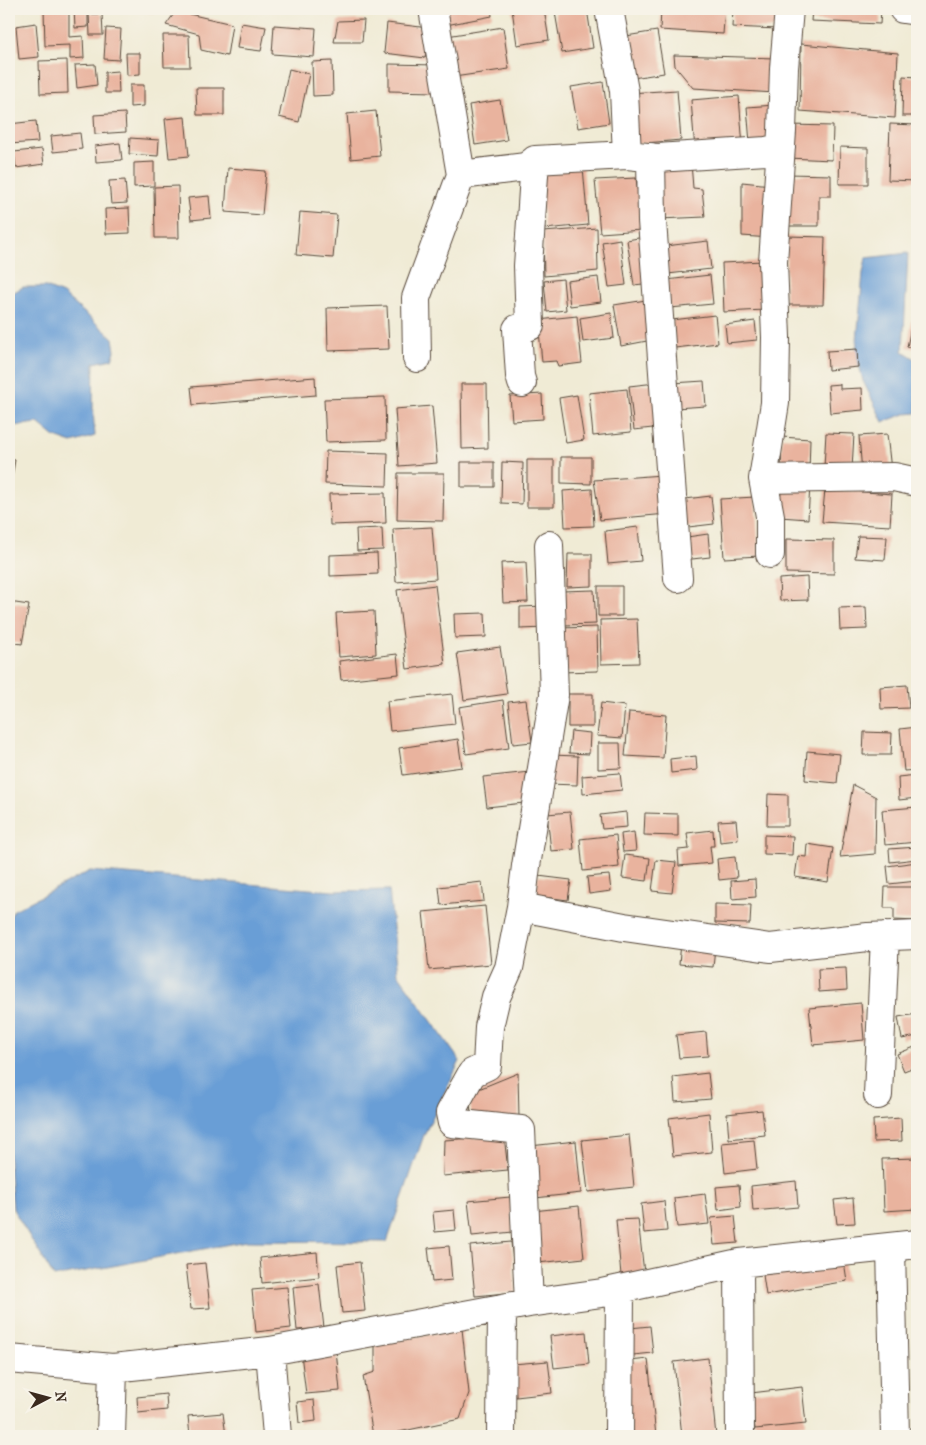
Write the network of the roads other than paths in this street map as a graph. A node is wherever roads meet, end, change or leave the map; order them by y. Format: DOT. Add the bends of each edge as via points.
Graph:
graph roads {
  1 [pos="433,9"];
  2 [pos="609,9"];
  3 [pos="789,9"];
  4 [pos="903,9"];
  5 [pos="917,11"];
  6 [pos="781,148"];
  7 [pos="639,156"];
  8 [pos="535,160"];
  9 [pos="461,175"];
  10 [pos="417,358"];
  11 [pos="522,382"];
  12 [pos="763,478"];
  13 [pos="917,482"];
  14 [pos="549,545"];
  15 [pos="770,554"];
  16 [pos="678,578"];
  17 [pos="521,907"];
  18 [pos="917,935"];
  19 [pos="884,936"];
  20 [pos="878,1095"];
  21 [pos="917,1244"];
  22 [pos="890,1247"];
  23 [pos="738,1263"];
  24 [pos="620,1289"];
  25 [pos="516,1306"];
  26 [pos="270,1351"];
  27 [pos="9,1359"];
  28 [pos="113,1368"];
  29 [pos="111,1436"];
  30 [pos="277,1436"];
  31 [pos="501,1436"];
  32 [pos="619,1436"];
  33 [pos="740,1436"];
  34 [pos="895,1436"];
  1 -- 9 [label="street"];
  2 -- 7 [label="street"];
  3 -- 6 [label="street"];
  4 -- 5 [label="street"];
  6 -- 7 [label="street"];
  6 -- 12 [label="street" via="773,262 775,403"];
  7 -- 8 [label="street"];
  7 -- 16 [label="street" via="652,221"];
  8 -- 9 [label="street" via="526,167"];
  8 -- 11 [label="street" via="528,266 530,326 517,329"];
  9 -- 10 [label="street" via="416,298"];
  12 -- 13 [label="street" via="894,477"];
  12 -- 15 [label="street" via="770,516"];
  14 -- 17 [label="street" via="554,695"];
  17 -- 19 [label="street" via="624,927 770,948"];
  17 -- 25 [label="street" via="509,968 496,997 489,1027 487,1066 472,1073 450,1113 452,1123 522,1130"];
  18 -- 19 [label="street"];
  19 -- 20 [label="street"];
  21 -- 22 [label="street"];
  22 -- 23 [label="street"];
  22 -- 34 [label="street"];
  23 -- 24 [label="street"];
  23 -- 33 [label="street"];
  24 -- 25 [label="street"];
  24 -- 32 [label="street"];
  25 -- 26 [label="street"];
  25 -- 31 [label="street"];
  26 -- 28 [label="street"];
  26 -- 30 [label="street"];
  27 -- 28 [label="street"];
  28 -- 29 [label="street"];
}
